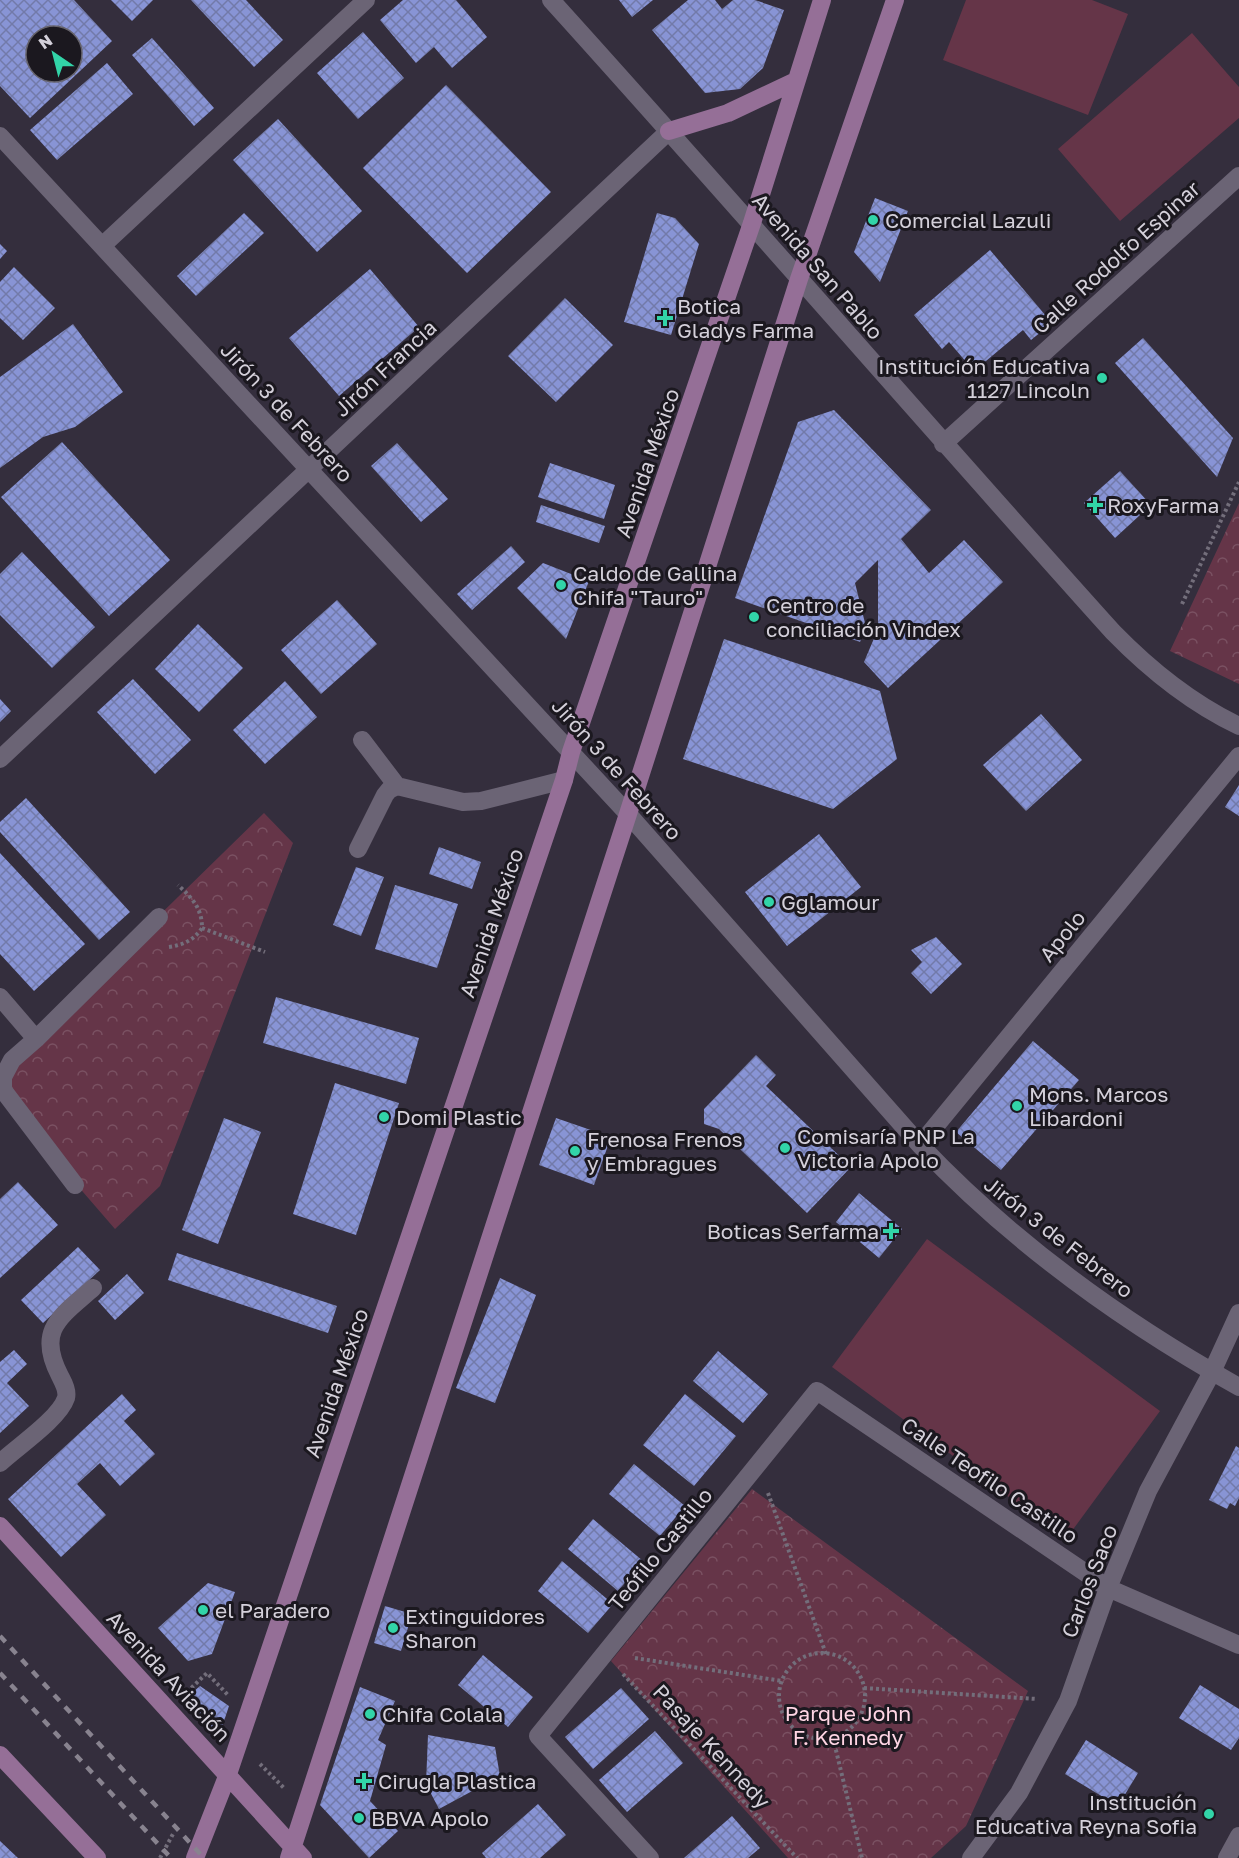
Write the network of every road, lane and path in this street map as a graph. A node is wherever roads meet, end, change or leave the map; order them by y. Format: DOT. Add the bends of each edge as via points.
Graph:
graph roads {
  1 [pos="366,0"];
  2 [pos="551,0"];
  3 [pos="822,0"];
  4 [pos="896,0"];
  5 [pos="796,81"];
  6 [pos="669,131"];
  7 [pos="0,136"];
  8 [pos="1239,176"];
  9 [pos="752,223"];
  10 [pos="102,246"];
  11 [pos="799,279"];
  12 [pos="943,444"];
  13 [pos="310,470"];
  14 [pos="1239,482"];
  15 [pos="1182,604"];
  16 [pos="1239,726"];
  17 [pos="362,740"];
  18 [pos="572,752"];
  19 [pos="1239,756"];
  20 [pos="0,759"];
  21 [pos="564,780"];
  22 [pos="397,786"];
  23 [pos="628,814"];
  24 [pos="358,849"];
  25 [pos="159,917"];
  26 [pos="202,928"];
  27 [pos="265,952"];
  28 [pos="0,997"];
  29 [pos="36,1039"];
  30 [pos="920,1145"];
  31 [pos="75,1185"];
  32 [pos="93,1288"];
  33 [pos="1239,1313"];
  34 [pos="1212,1372"];
  35 [pos="1239,1387"];
  36 [pos="818,1391"];
  37 [pos="0,1463"];
  38 [pos="758,1464"];
  39 [pos="0,1526"];
  40 [pos="1108,1587"];
  41 [pos="1239,1645"];
  42 [pos="604,1654"];
  43 [pos="826,1654"];
  44 [pos="782,1681"];
  45 [pos="864,1688"];
  46 [pos="1068,1701"];
  47 [pos="169,1709"];
  48 [pos="247,1715"];
  49 [pos="832,1738"];
  50 [pos="0,1755"];
  51 [pos="228,1774"];
  52 [pos="1239,1836"];
  53 [pos="295,1854"];
  54 [pos="97,1858"];
  55 [pos="195,1858"];
  56 [pos="650,1858"];
  57 [pos="797,1858"];
  58 [pos="862,1858"];
  59 [pos="971,1858"];
  60 [pos="1227,1858"];
  1 -- 10 [label="street"];
  2 -- 6 [label="street, Avenida San Pablo"];
  3 -- 5 [label="main road, Avenida México"];
  4 -- 11 [label="main road"];
  5 -- 6 [label="main road" via="728,113"];
  5 -- 9 [label="main road, Avenida México"];
  6 -- 9 [label="street, Avenida San Pablo"];
  6 -- 13 [label="street, Jirón Francia"];
  7 -- 10 [label="street, Jirón 3 de Febrero"];
  8 -- 12 [label="street, Calle Rodolfo Espinar"];
  9 -- 11 [label="street, Avenida San Pablo"];
  9 -- 18 [label="main road, Avenida México"];
  10 -- 13 [label="street, Jirón 3 de Febrero"];
  11 -- 12 [label="street, Avenida San Pablo"];
  11 -- 23 [label="main road"];
  12 -- 16 [label="street, Avenida San Pablo" via="1137,657 1193,700"];
  13 -- 18 [label="street, Jirón 3 de Febrero"];
  13 -- 20 [label="street, Jirón Francia"];
  14 -- 15 [label="path"];
  17 -- 22 [label="street"];
  18 -- 21 [label="main road, Avenida México"];
  18 -- 23 [label="street, Jirón 3 de Febrero"];
  19 -- 30 [label="street, Apolo"];
  21 -- 22 [label="street" via="472,802"];
  21 -- 48 [label="main road, Avenida México"];
  22 -- 24 [label="street" via="385,795"];
  23 -- 30 [label="street, Jirón 3 de Febrero"];
  23 -- 53 [label="main road"];
  25 -- 29 [label="street"];
  26 -- 27 [label="path"];
  28 -- 29 [label="street"];
  29 -- 31 [label="street" via="6,1068 3,1090"];
  30 -- 34 [label="street, Jirón 3 de Febrero" via="1002,1225 1066,1277"];
  32 -- 37 [label="street" via="64,1314 51,1334 49,1344 53,1363 66,1388 65,1401 53,1417"];
  33 -- 34 [label="street, Carlos Saco"];
  34 -- 35 [label="street, Jirón 3 de Febrero"];
  34 -- 40 [label="street, Carlos Saco" via="1148,1491"];
  36 -- 38 [label="street, Teófilo Castillo"];
  36 -- 40 [label="street, Calle Teofilo Castillo"];
  38 -- 42 [label="street, Teófilo Castillo"];
  38 -- 43 [label="path"];
  39 -- 47 [label="main road, Avenida Aviación"];
  40 -- 41 [label="street, Calle Teofilo Castillo"];
  40 -- 46 [label="street, Carlos Saco"];
  42 -- 44 [label="path"];
  42 -- 56 [label="street, Teófilo Castillo" via="538,1736"];
  42 -- 57 [label="path, Pasaje Kennedy"];
  43 -- 44 [label="path" via="812,1654 800,1660"];
  43 -- 45 [label="path" via="851,1664"];
  44 -- 49 [label="path" via="781,1707 786,1720 806,1736"];
  45 -- 46 [label="path"];
  45 -- 49 [label="path" via="865,1701 858,1719 845,1733"];
  46 -- 59 [label="street, Carlos Saco" via="1019,1793"];
  47 -- 48 [label="path" via="207,1673"];
  47 -- 51 [label="main road, Avenida Aviación"];
  48 -- 51 [label="main road, Avenida México"];
  49 -- 58 [label="path"];
  50 -- 54 [label="main road"];
  51 -- 53 [label="main road, Avenida Aviación"];
  51 -- 55 [label="main road, Avenida México"];
  52 -- 60 [label="street"];
}
